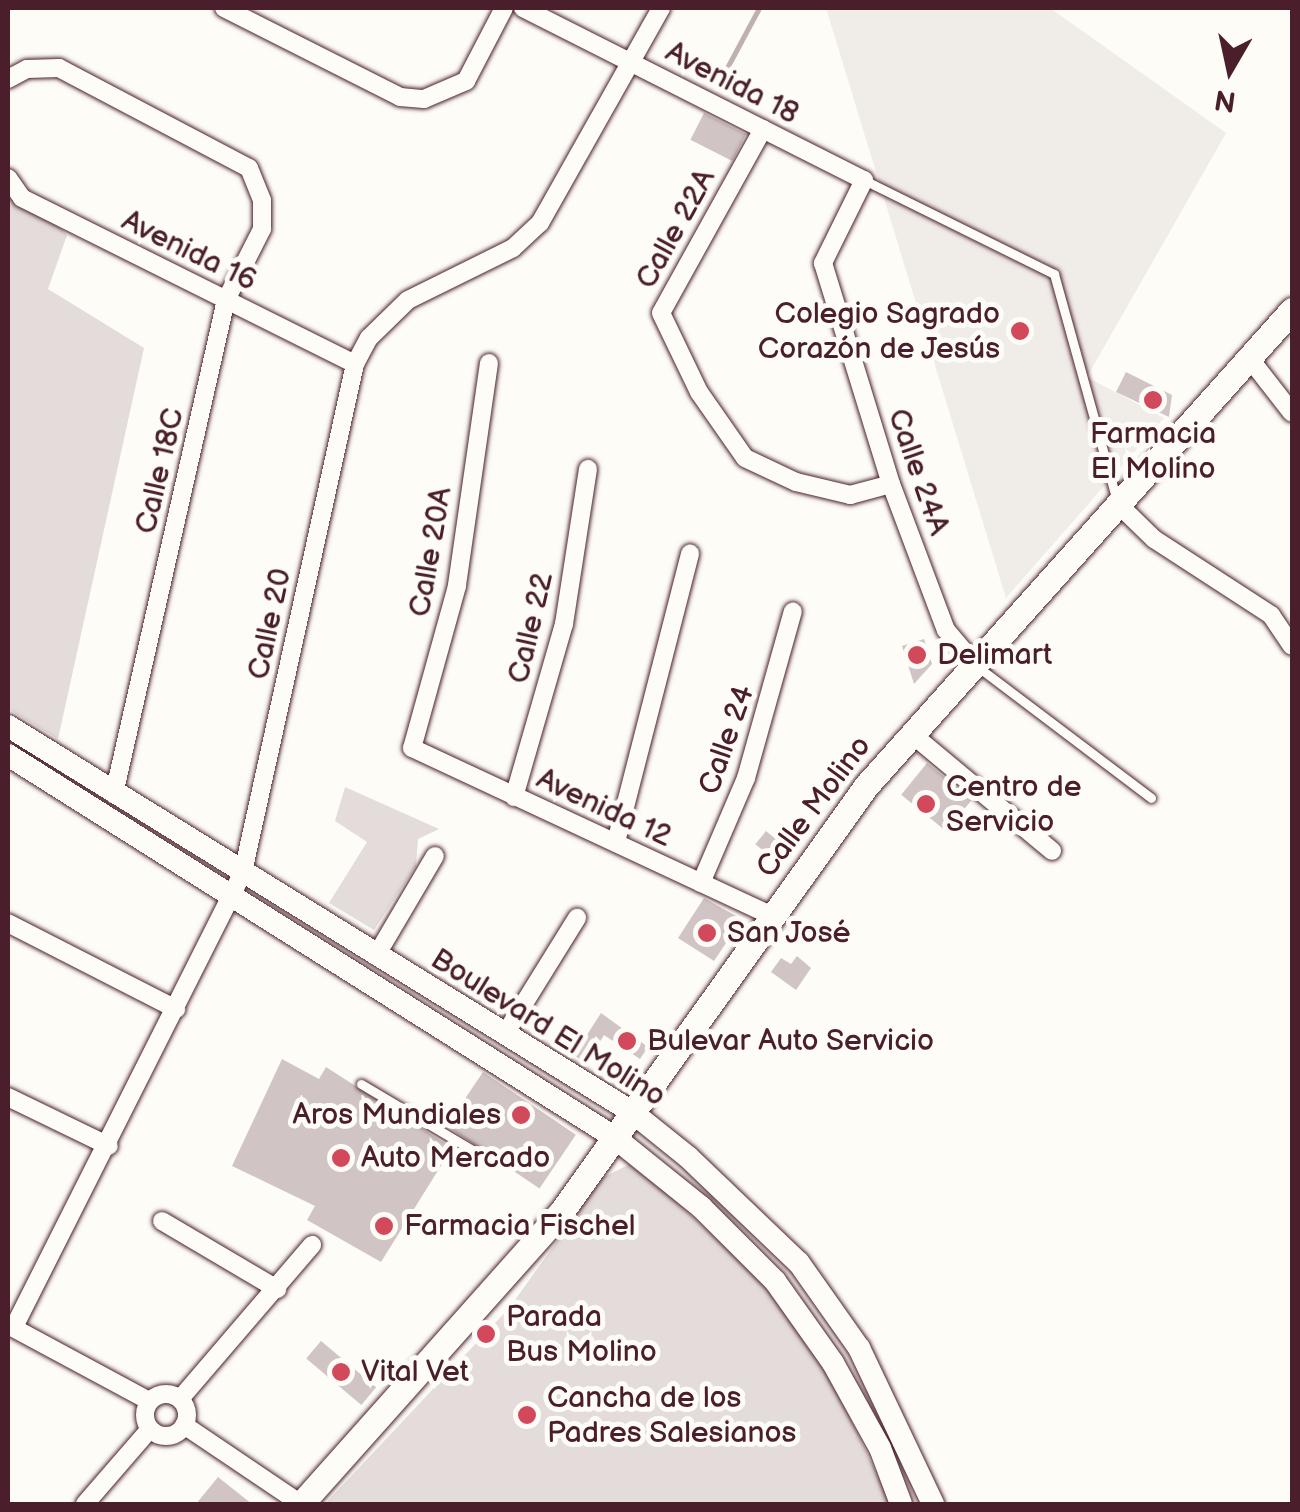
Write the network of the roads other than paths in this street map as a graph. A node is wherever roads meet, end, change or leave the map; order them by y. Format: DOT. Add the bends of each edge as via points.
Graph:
graph roads {
  1 [pos="224,8"];
  2 [pos="504,8"];
  3 [pos="522,8"];
  4 [pos="661,8"];
  5 [pos="631,62"];
  6 [pos="8,79"];
  7 [pos="763,129"];
  8 [pos="8,178"];
  9 [pos="864,180"];
  10 [pos="226,300"];
  11 [pos="1292,310"];
  12 [pos="1250,359"];
  13 [pos="489,363"];
  14 [pos="355,364"];
  15 [pos="1292,413"];
  16 [pos="588,470"];
  17 [pos="891,484"];
  18 [pos="1118,504"];
  19 [pos="690,553"];
  20 [pos="793,611"];
  21 [pos="1292,646"];
  22 [pos="974,663"];
  23 [pos="8,726"];
  24 [pos="912,735"];
  25 [pos="412,748"];
  26 [pos="8,754"];
  27 [pos="114,794"];
  28 [pos="514,797"];
  29 [pos="1151,798"];
  30 [pos="616,842"];
  31 [pos="1052,851"];
  32 [pos="435,856"];
  33 [pos="243,872"];
  34 [pos="701,883"];
  35 [pos="232,898"];
  36 [pos="772,916"];
  37 [pos="577,918"];
  38 [pos="8,924"];
  39 [pos="376,956"];
  40 [pos="176,1010"];
  41 [pos="506,1034"];
  42 [pos="361,1084"];
  43 [pos="8,1096"];
  44 [pos="632,1112"];
  45 [pos="614,1137"];
  46 [pos="109,1146"];
  47 [pos="477,1153"];
  48 [pos="688,1157"];
  49 [pos="669,1180"];
  50 [pos="162,1221"];
  51 [pos="312,1245"];
  52 [pos="277,1289"];
  53 [pos="11,1326"];
  54 [pos="180,1399"];
  55 [pos="149,1401"];
  56 [pos="184,1426"];
  57 [pos="150,1429"];
  58 [pos="85,1504"];
  59 [pos="301,1504"];
  60 [pos="901,1504"];
  61 [pos="933,1504"];
  1 -- 2 [label="street" via="400,97 424,99 466,80"];
  3 -- 5 [label="street, Avenida 18"];
  4 -- 5 [label="street, Calle 20"];
  5 -- 7 [label="street, Avenida 18"];
  5 -- 14 [label="street, Calle 20" via="540,224 513,248 408,300 369,338"];
  6 -- 10 [label="street, Calle 18C" via="59,68 248,168 262,201 262,228"];
  7 -- 9 [label="street, Avenida 18"];
  7 -- 17 [label="street, Calle 22A" via="661,313 699,392 744,458 796,482 850,495"];
  8 -- 10 [label="street, Avenida 16" via="22,198"];
  9 -- 17 [label="street, Calle 24A" via="823,263"];
  9 -- 18 [label="lane" via="1054,274"];
  10 -- 14 [label="street, Avenida 16"];
  10 -- 27 [label="street, Calle 18C"];
  11 -- 12 [label="main road, Calle Molino"];
  12 -- 15 [label="street"];
  12 -- 18 [label="main road, Calle Molino"];
  13 -- 25 [label="street, Calle 20A" via="457,586"];
  14 -- 33 [label="street, Calle 20"];
  16 -- 28 [label="street, Calle 22" via="564,624"];
  17 -- 22 [label="street, Calle 24A" via="946,630"];
  18 -- 21 [label="street" via="1154,538 1271,615"];
  18 -- 22 [label="main road, Calle Molino"];
  19 -- 30 [label="street"];
  20 -- 34 [label="street, Calle 24" via="746,778"];
  22 -- 24 [label="main road, Calle Molino"];
  22 -- 29 [label="lane"];
  23 -- 27 [label="street, Boulevard El Molino"];
  24 -- 31 [label="street"];
  24 -- 36 [label="main road, Calle Molino" via="866,786"];
  25 -- 28 [label="street, Avenida 12"];
  26 -- 35 [label="street, Boulevard El Molino"];
  27 -- 33 [label="street, Boulevard El Molino"];
  28 -- 30 [label="street, Avenida 12"];
  30 -- 34 [label="street, Avenida 12"];
  32 -- 39 [label="street"];
  33 -- 35 [label="street, Calle 20"];
  33 -- 39 [label="street, Boulevard El Molino"];
  34 -- 36 [label="street, Avenida 12"];
  35 -- 40 [label="street, Calle 20"];
  35 -- 45 [label="street, Boulevard El Molino"];
  36 -- 44 [label="main road, Calle Molino"];
  37 -- 41 [label="street"];
  38 -- 40 [label="street"];
  39 -- 41 [label="street, Boulevard El Molino"];
  40 -- 46 [label="street, Calle 20"];
  41 -- 44 [label="street, Boulevard El Molino"];
  42 -- 47 [label="lane"];
  43 -- 46 [label="street"];
  44 -- 45 [label="main road, Calle Molino"];
  44 -- 48 [label="street, Boulevard El Molino"];
  45 -- 49 [label="street, Boulevard El Molino"];
  45 -- 59 [label="main road, Calle Molino" via="562,1211"];
  46 -- 53 [label="street, Calle 20"];
  48 -- 49 [label="street"];
  48 -- 61 [label="street, Boulevard El Molino" via="810,1278 859,1348"];
  49 -- 60 [label="street, Boulevard El Molino" via="774,1281 804,1322 880,1448"];
  50 -- 52 [label="street"];
  51 -- 52 [label="street"];
  52 -- 54 [label="street"];
  53 -- 55 [label="street"];
  54 -- 55 [label="street" via="170,1394"];
  54 -- 56 [label="street"];
  55 -- 57 [label="street"];
  56 -- 57 [label="street" via="168,1436"];
  56 -- 59 [label="street"];
  57 -- 58 [label="street"];
}
